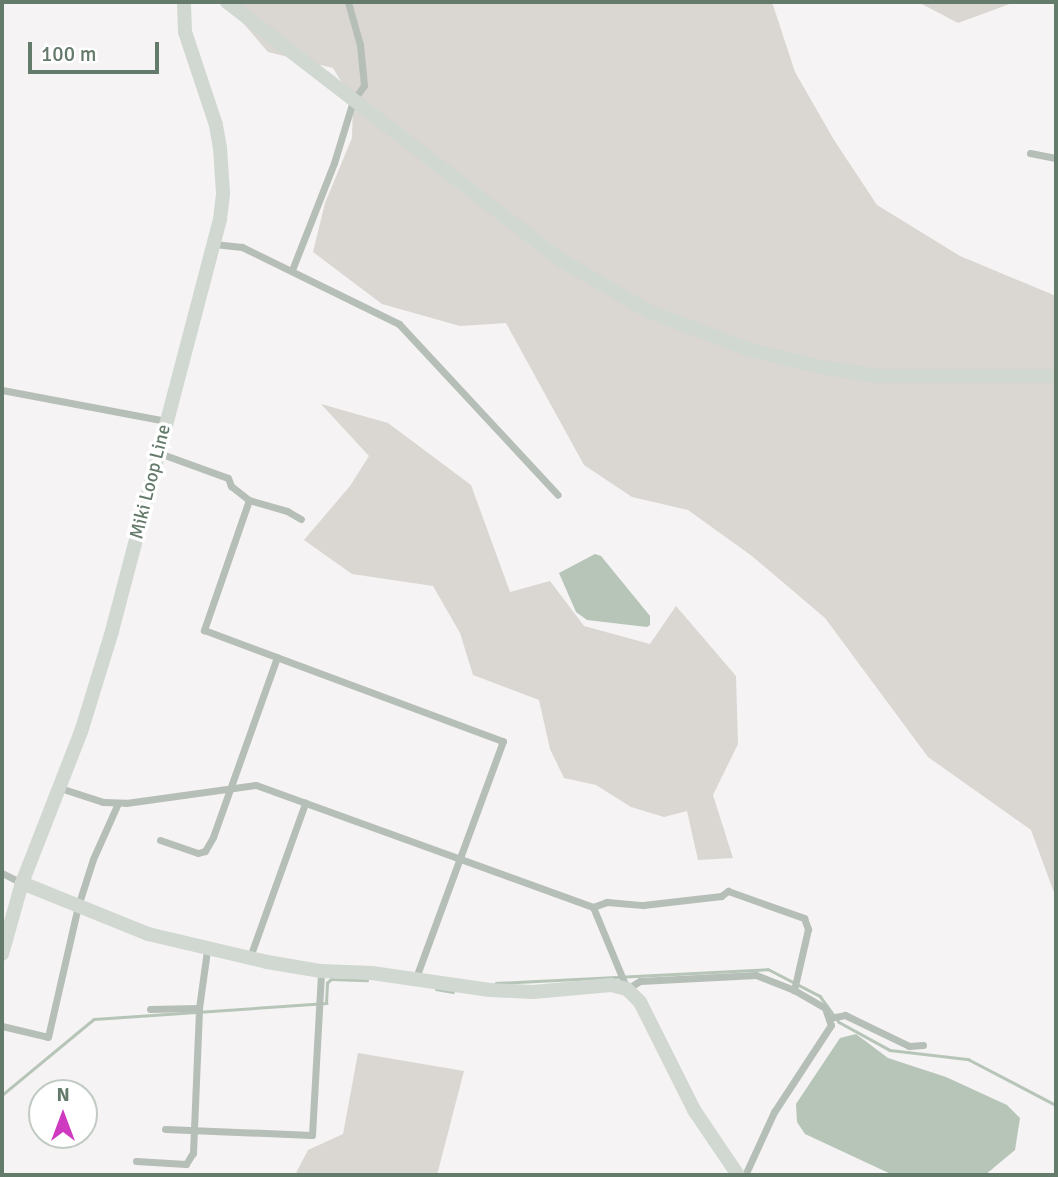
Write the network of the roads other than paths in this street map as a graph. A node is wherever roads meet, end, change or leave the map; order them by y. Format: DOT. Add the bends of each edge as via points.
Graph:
graph roads {
  1 [pos="184,2"];
  2 [pos="227,2"];
  3 [pos="348,2"];
  4 [pos="353,101"];
  5 [pos="1030,153"];
  6 [pos="1056,159"];
  7 [pos="214,244"];
  8 [pos="292,270"];
  9 [pos="1056,376"];
  10 [pos="2,390"];
  11 [pos="166,421"];
  12 [pos="158,453"];
  13 [pos="558,495"];
  14 [pos="250,499"];
  15 [pos="301,519"];
  16 [pos="277,657"];
  17 [pos="60,788"];
  18 [pos="229,789"];
  19 [pos="118,803"];
  20 [pos="305,803"];
  21 [pos="160,840"];
  22 [pos="461,859"];
  23 [pos="2,873"];
  24 [pos="22,883"];
  25 [pos="78,906"];
  26 [pos="593,907"];
  27 [pos="207,950"];
  28 [pos="2,954"];
  29 [pos="250,958"];
  30 [pos="321,971"];
  31 [pos="416,978"];
  32 [pos="627,989"];
  33 [pos="794,990"];
  34 [pos="199,1008"];
  35 [pos="150,1009"];
  36 [pos="830,1018"];
  37 [pos="2,1026"];
  38 [pos="923,1045"];
  39 [pos="165,1129"];
  40 [pos="194,1130"];
  41 [pos="136,1161"];
  42 [pos="743,1174"];
  43 [pos="756,1175"];
  1 -- 7 [label="street, Miki Loop Line" via="185,32 216,125 223,169"];
  2 -- 4 [label="street"];
  3 -- 4 [label="street" via="360,45 364,85"];
  4 -- 8 [label="street"];
  4 -- 9 [label="street" via="561,260 648,311 750,350 877,376"];
  5 -- 6 [label="street"];
  7 -- 8 [label="street" via="242,247"];
  7 -- 11 [label="street, Miki Loop Line"];
  8 -- 13 [label="street" via="399,324"];
  10 -- 11 [label="street"];
  11 -- 12 [label="street, Miki Loop Line"];
  12 -- 14 [label="street" via="228,478 231,486"];
  12 -- 17 [label="street, Miki Loop Line" via="112,632"];
  14 -- 15 [label="street"];
  14 -- 16 [label="street" via="204,630"];
  16 -- 18 [label="street"];
  16 -- 22 [label="street" via="503,741"];
  17 -- 19 [label="street"];
  17 -- 24 [label="street, Miki Loop Line"];
  18 -- 19 [label="street"];
  18 -- 20 [label="street" via="256,785"];
  18 -- 21 [label="street" via="205,851 198,853"];
  19 -- 25 [label="street"];
  20 -- 22 [label="street"];
  20 -- 29 [label="street"];
  22 -- 26 [label="street"];
  22 -- 31 [label="street"];
  23 -- 24 [label="street"];
  24 -- 25 [label="street"];
  24 -- 28 [label="street, Miki Loop Line"];
  25 -- 27 [label="street" via="148,934"];
  25 -- 37 [label="street" via="48,1037"];
  26 -- 32 [label="street"];
  26 -- 33 [label="street" via="607,902 643,905 721,896 728,891 804,918 808,929"];
  27 -- 29 [label="street"];
  27 -- 34 [label="street"];
  29 -- 30 [label="street"];
  30 -- 31 [label="street"];
  30 -- 40 [label="street" via="312,1135"];
  31 -- 32 [label="street" via="490,990 533,992 611,985"];
  32 -- 33 [label="street" via="640,982 756,975"];
  32 -- 42 [label="street" via="640,1002 694,1110"];
  33 -- 36 [label="street" via="825,1008"];
  34 -- 35 [label="street"];
  34 -- 40 [label="street"];
  36 -- 38 [label="street" via="845,1015 909,1046"];
  36 -- 42 [label="street" via="831,1025 774,1112"];
  39 -- 40 [label="street"];
  40 -- 41 [label="street" via="193,1153 186,1164"];
  42 -- 43 [label="street"];
}
